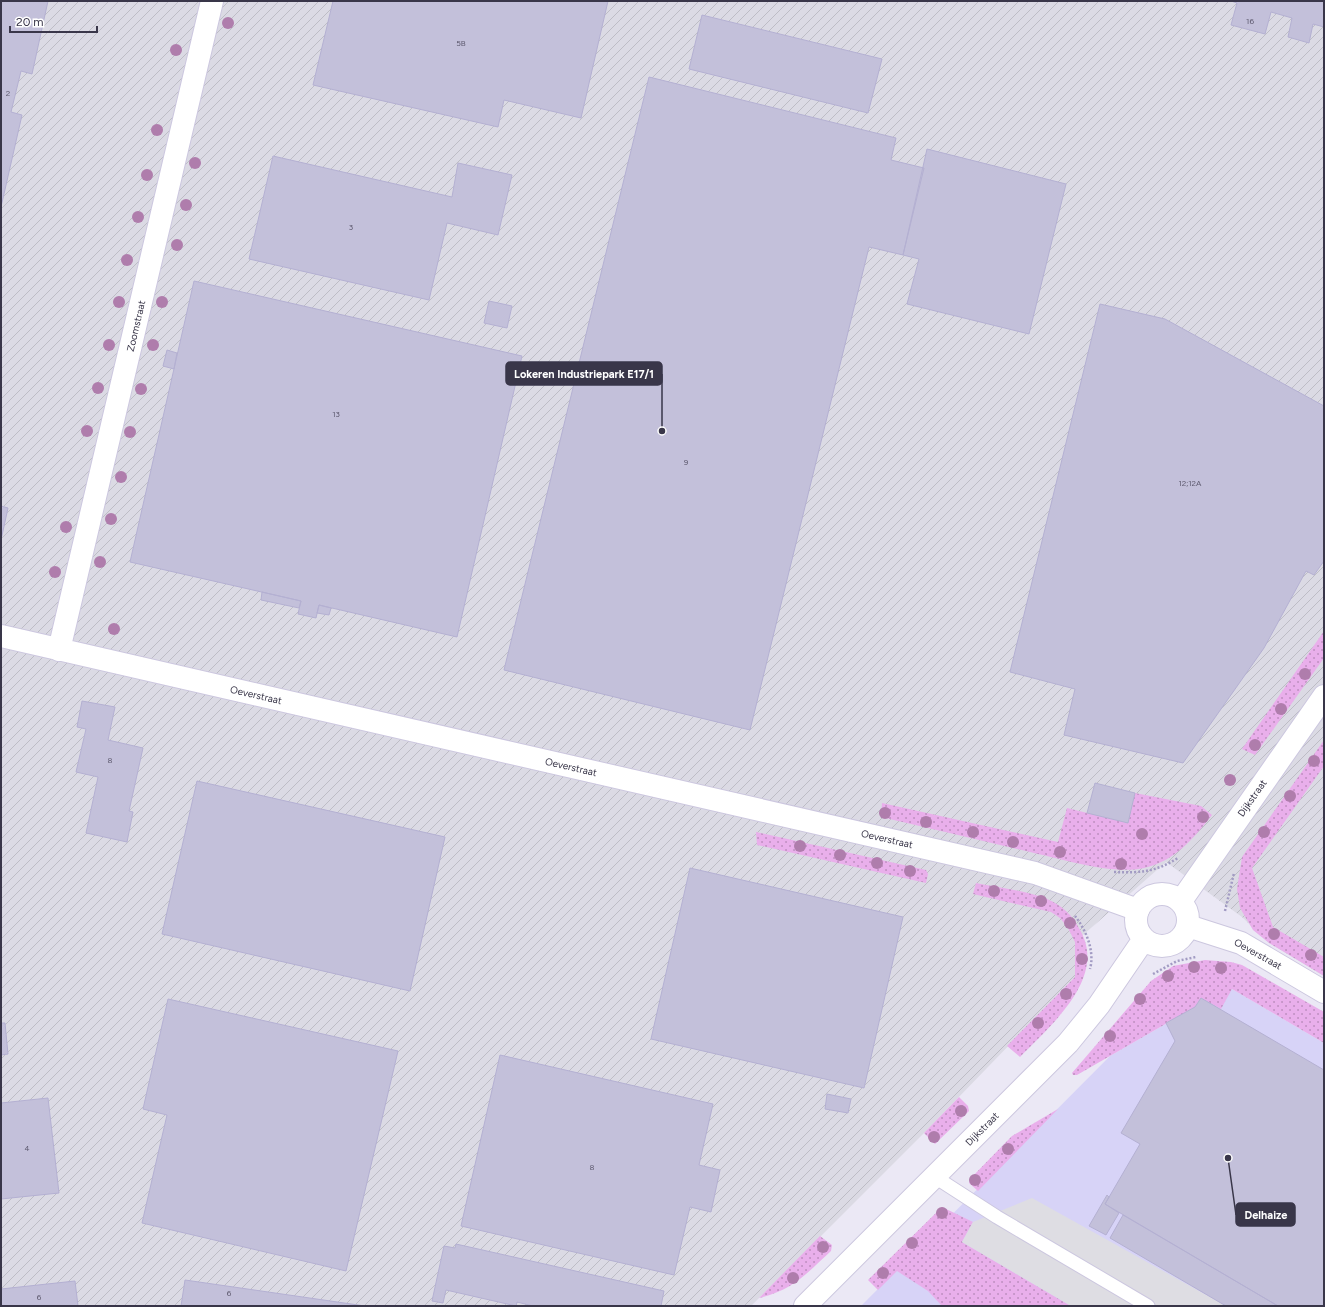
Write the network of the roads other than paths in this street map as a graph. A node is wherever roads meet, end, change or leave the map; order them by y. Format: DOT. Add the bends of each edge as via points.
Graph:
graph roads {
  1 [pos="212,1"];
  2 [pos="1,636"];
  3 [pos="59,650"];
  4 [pos="1324,696"];
  5 [pos="1181,901"];
  6 [pos="1138,910"];
  7 [pos="1188,926"];
  8 [pos="1144,939"];
  9 [pos="1324,992"];
  10 [pos="935,1177"];
  11 [pos="805,1306"];
  12 [pos="1148,1306"];
  1 -- 3 [label="street, Zoomstraat"];
  2 -- 3 [label="street, Oeverstraat"];
  3 -- 6 [label="street, Oeverstraat" via="1035,873"];
  4 -- 5 [label="street, Dijkstraat"];
  5 -- 6 [label="street" via="1174,896 1157,894 1149,897"];
  5 -- 7 [label="street" via="1186,908"];
  6 -- 8 [label="street" via="1137,925"];
  7 -- 8 [label="street" via="1179,940 1171,944 1156,945"];
  7 -- 9 [label="street, Oeverstraat" via="1241,943"];
  8 -- 10 [label="street, Dijkstraat" via="1100,1004 1068,1043"];
  10 -- 11 [label="street, Dijkstraat"];
  10 -- 12 [label="lane" via="997,1217"];
}
